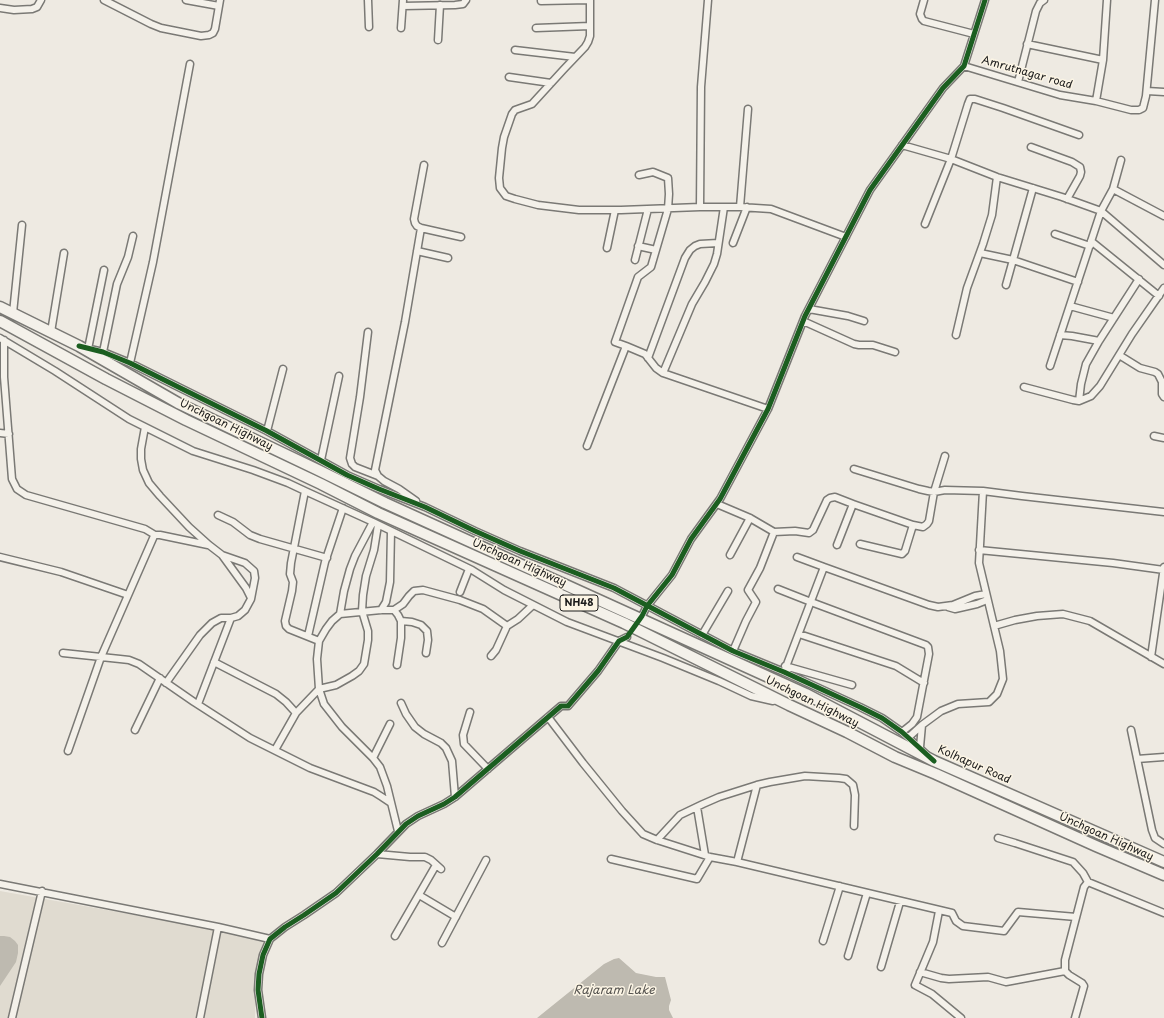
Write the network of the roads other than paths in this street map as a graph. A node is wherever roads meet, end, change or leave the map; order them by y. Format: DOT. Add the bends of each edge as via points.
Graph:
graph roads {
  1 [pos="41,0"];
  2 [pos="104,0"];
  3 [pos="186,0"];
  4 [pos="368,0"];
  5 [pos="466,0"];
  6 [pos="589,0"];
  7 [pos="708,0"];
  8 [pos="924,0"];
  9 [pos="985,0"];
  10 [pos="1044,0"];
  11 [pos="1107,0"];
  12 [pos="1155,0"];
  13 [pos="541,1"];
  14 [pos="220,3"];
  15 [pos="403,3"];
  16 [pos="440,6"];
  17 [pos="0,8"];
  18 [pos="590,26"];
  19 [pos="369,27"];
  20 [pos="401,28"];
  21 [pos="536,28"];
  22 [pos="974,34"];
  23 [pos="438,40"];
  24 [pos="1027,44"];
  25 [pos="515,50"];
  26 [pos="575,57"];
  27 [pos="1103,60"];
  28 [pos="190,64"];
  29 [pos="964,66"];
  30 [pos="509,77"];
  31 [pos="1018,82"];
  32 [pos="551,83"];
  33 [pos="1147,91"];
  34 [pos="1164,92"];
  35 [pos="1096,101"];
  36 [pos="748,109"];
  37 [pos="1079,135"];
  38 [pos="902,145"];
  39 [pos="1030,147"];
  40 [pos="951,159"];
  41 [pos="1121,160"];
  42 [pos="424,165"];
  43 [pos="639,175"];
  44 [pos="997,177"];
  45 [pos="1033,188"];
  46 [pos="1113,189"];
  47 [pos="1067,199"];
  48 [pos="700,207"];
  49 [pos="724,207"];
  50 [pos="740,207"];
  51 [pos="747,207"];
  52 [pos="668,209"];
  53 [pos="615,210"];
  54 [pos="648,210"];
  55 [pos="1102,211"];
  56 [pos="1164,216"];
  57 [pos="925,224"];
  58 [pos="22,225"];
  59 [pos="421,228"];
  60 [pos="1055,234"];
  61 [pos="133,236"];
  62 [pos="461,237"];
  63 [pos="846,237"];
  64 [pos="718,243"];
  65 [pos="733,243"];
  66 [pos="1090,244"];
  67 [pos="638,246"];
  68 [pos="607,248"];
  69 [pos="656,250"];
  70 [pos="417,252"];
  71 [pos="980,252"];
  72 [pos="64,253"];
  73 [pos="448,258"];
  74 [pos="635,260"];
  75 [pos="1013,260"];
  76 [pos="1164,265"];
  77 [pos="104,270"];
  78 [pos="1139,279"];
  79 [pos="1078,282"];
  80 [pos="1006,285"];
  81 [pos="1164,288"];
  82 [pos="1159,296"];
  83 [pos="1070,306"];
  84 [pos="0,307"];
  85 [pos="809,309"];
  86 [pos="13,313"];
  87 [pos="1114,318"];
  88 [pos="0,321"];
  89 [pos="803,321"];
  90 [pos="864,321"];
  91 [pos="51,332"];
  92 [pos="368,332"];
  93 [pos="956,335"];
  94 [pos="1060,335"];
  95 [pos="2,339"];
  96 [pos="1098,341"];
  97 [pos="626,346"];
  98 [pos="84,347"];
  99 [pos="103,352"];
  100 [pos="895,352"];
  101 [pos="1120,355"];
  102 [pos="648,358"];
  103 [pos="130,363"];
  104 [pos="1050,366"];
  105 [pos="284,369"];
  106 [pos="663,373"];
  107 [pos="339,376"];
  108 [pos="1024,387"];
  109 [pos="1164,397"];
  110 [pos="1079,401"];
  111 [pos="768,409"];
  112 [pos="145,427"];
  113 [pos="267,431"];
  114 [pos="0,433"];
  115 [pos="9,434"];
  116 [pos="1154,436"];
  117 [pos="1164,438"];
  118 [pos="587,446"];
  119 [pos="945,456"];
  120 [pos="321,460"];
  121 [pos="854,469"];
  122 [pos="378,476"];
  123 [pos="305,490"];
  124 [pos="983,491"];
  125 [pos="934,492"];
  126 [pos="717,504"];
  127 [pos="853,504"];
  128 [pos="426,507"];
  129 [pos="343,508"];
  130 [pos="1164,512"];
  131 [pos="218,514"];
  132 [pos="750,518"];
  133 [pos="375,523"];
  134 [pos="913,525"];
  135 [pos="391,531"];
  136 [pos="774,532"];
  137 [pos="155,535"];
  138 [pos="860,544"];
  139 [pos="210,546"];
  140 [pos="837,546"];
  141 [pos="294,549"];
  142 [pos="979,550"];
  143 [pos="222,555"];
  144 [pos="730,555"];
  145 [pos="0,556"];
  146 [pos="797,557"];
  147 [pos="327,558"];
  148 [pos="824,567"];
  149 [pos="469,569"];
  150 [pos="1164,569"];
  151 [pos="778,589"];
  152 [pos="460,592"];
  153 [pos="728,592"];
  154 [pos="128,595"];
  155 [pos="986,597"];
  156 [pos="251,599"];
  157 [pos="811,602"];
  158 [pos="533,605"];
  159 [pos="647,606"];
  160 [pos="381,610"];
  161 [pos="394,610"];
  162 [pos="362,611"];
  163 [pos="340,614"];
  164 [pos="642,616"];
  165 [pos="231,618"];
  166 [pos="401,621"];
  167 [pos="507,626"];
  168 [pos="994,626"];
  169 [pos="799,634"];
  170 [pos="702,635"];
  171 [pos="308,636"];
  172 [pos="627,637"];
  173 [pos="319,641"];
  174 [pos="619,641"];
  175 [pos="733,651"];
  176 [pos="63,653"];
  177 [pos="426,653"];
  178 [pos="101,656"];
  179 [pos="491,656"];
  180 [pos="1151,657"];
  181 [pos="214,662"];
  182 [pos="1164,664"];
  183 [pos="397,665"];
  184 [pos="785,669"];
  185 [pos="160,678"];
  186 [pos="166,683"];
  187 [pos="924,683"];
  188 [pos="852,685"];
  189 [pos="319,689"];
  190 [pos="401,703"];
  191 [pos="198,704"];
  192 [pos="789,704"];
  193 [pos="470,712"];
  194 [pos="296,713"];
  195 [pos="548,717"];
  196 [pos="390,724"];
  197 [pos="922,725"];
  198 [pos="135,730"];
  199 [pos="1131,730"];
  200 [pos="902,732"];
  201 [pos="908,736"];
  202 [pos="920,747"];
  203 [pos="276,750"];
  204 [pos="68,751"];
  205 [pos="1164,757"];
  206 [pos="373,758"];
  207 [pos="1137,759"];
  208 [pos="934,761"];
  209 [pos="488,769"];
  210 [pos="758,786"];
  211 [pos="455,796"];
  212 [pos="390,803"];
  213 [pos="698,807"];
  214 [pos="854,826"];
  215 [pos="398,831"];
  216 [pos="998,838"];
  217 [pos="657,840"];
  218 [pos="1164,844"];
  219 [pos="377,854"];
  220 [pos="707,856"];
  221 [pos="611,859"];
  222 [pos="486,860"];
  223 [pos="737,862"];
  224 [pos="1164,862"];
  225 [pos="1164,875"];
  226 [pos="1088,882"];
  227 [pos="0,884"];
  228 [pos="840,886"];
  229 [pos="42,891"];
  230 [pos="867,893"];
  231 [pos="419,895"];
  232 [pos="900,902"];
  233 [pos="939,910"];
  234 [pos="1164,913"];
  235 [pos="456,917"];
  236 [pos="1076,917"];
  237 [pos="218,927"];
  238 [pos="395,936"];
  239 [pos="270,939"];
  240 [pos="823,941"];
  241 [pos="442,943"];
  242 [pos="848,956"];
  243 [pos="881,967"];
  244 [pos="1066,971"];
  245 [pos="920,972"];
  246 [pos="12,1018"];
  247 [pos="200,1018"];
  248 [pos="262,1018"];
  249 [pos="961,1018"];
  250 [pos="1075,1018"];
  1 -- 17 [label="street" via="37,7 32,9"];
  2 -- 14 [label="street" via="161,28 201,36 213,33"];
  3 -- 14 [label="street"];
  4 -- 19 [label="street"];
  5 -- 16 [label="street" via="463,4"];
  6 -- 13 [label="street"];
  6 -- 18 [label="street"];
  7 -- 48 [label="street" via="701,87"];
  8 -- 22 [label="street" via="920,14 924,21"];
  9 -- 22 [label="street"];
  10 -- 24 [label="street" via="1036,11"];
  11 -- 27 [label="street"];
  12 -- 33 [label="street"];
  15 -- 16 [label="street"];
  15 -- 20 [label="street"];
  16 -- 23 [label="street"];
  18 -- 21 [label="street"];
  18 -- 26 [label="street" via="588,42"];
  22 -- 29 [label="street"];
  24 -- 27 [label="street"];
  24 -- 31 [label="street"];
  25 -- 26 [label="street"];
  26 -- 32 [label="street"];
  27 -- 35 [label="street"];
  28 -- 103 [label="street" via="153,262"];
  29 -- 31 [label="street, Amrutnagar road"];
  29 -- 38 [label="street" via="943,88"];
  30 -- 32 [label="street"];
  31 -- 35 [label="street, Amrutnagar road" via="1060,95"];
  32 -- 53 [label="street" via="532,104 515,110 512,114 502,148 500,188 506,196 538,205 579,210"];
  33 -- 34 [label="street"];
  33 -- 35 [label="street, Amrutnagar road" via="1143,108 1140,110"];
  36 -- 50 [label="street"];
  37 -- 40 [label="street" via="970,99"];
  38 -- 40 [label="street"];
  38 -- 63 [label="street" via="870,190"];
  39 -- 47 [label="street" via="1080,167 1080,176"];
  40 -- 44 [label="street"];
  40 -- 57 [label="street"];
  41 -- 46 [label="street"];
  42 -- 59 [label="street" via="414,219"];
  43 -- 52 [label="street" via="653,172 668,178"];
  44 -- 45 [label="street"];
  44 -- 71 [label="street" via="992,215"];
  45 -- 47 [label="street"];
  45 -- 75 [label="street"];
  46 -- 55 [label="street"];
  46 -- 56 [label="street"];
  47 -- 55 [label="street"];
  48 -- 49 [label="street"];
  48 -- 52 [label="street"];
  49 -- 50 [label="street"];
  49 -- 64 [label="street"];
  50 -- 51 [label="street"];
  51 -- 63 [label="street" via="771,209"];
  51 -- 65 [label="street"];
  52 -- 54 [label="street"];
  52 -- 69 [label="street"];
  53 -- 54 [label="street"];
  53 -- 68 [label="street"];
  54 -- 67 [label="street"];
  55 -- 66 [label="street"];
  55 -- 76 [label="street"];
  58 -- 86 [label="street"];
  59 -- 62 [label="street"];
  59 -- 70 [label="street"];
  60 -- 66 [label="street"];
  61 -- 99 [label="street" via="118,284"];
  63 -- 85 [label="street"];
  64 -- 102 [label="street" via="695,246 685,258"];
  64 -- 106 [label="street" via="714,264 692,304"];
  66 -- 78 [label="street"];
  66 -- 79 [label="street"];
  67 -- 69 [label="street"];
  67 -- 74 [label="street"];
  69 -- 97 [label="street" via="651,267 638,277 616,342"];
  70 -- 73 [label="street"];
  70 -- 122 [label="street" via="376,470"];
  71 -- 75 [label="street"];
  71 -- 93 [label="street" via="967,288"];
  72 -- 91 [label="street"];
  75 -- 79 [label="street"];
  75 -- 80 [label="street"];
  77 -- 98 [label="street"];
  78 -- 82 [label="street"];
  78 -- 87 [label="street"];
  79 -- 83 [label="street"];
  81 -- 82 [label="street"];
  82 -- 101 [label="street"];
  83 -- 87 [label="street"];
  83 -- 94 [label="street"];
  84 -- 86 [label="highway, Kolhapur Road / NH48"];
  85 -- 89 [label="street"];
  85 -- 90 [label="street"];
  86 -- 91 [label="highway, Kolhapur Road / NH48"];
  87 -- 96 [label="street"];
  88 -- 192 [label="highway, Unchgoan Highway / NH48" via="186,420 417,531 624,623"];
  89 -- 100 [label="street" via="854,344 873,344"];
  89 -- 111 [label="street"];
  91 -- 98 [label="highway, Kolhapur Road / NH48"];
  92 -- 122 [label="street" via="350,458 355,467"];
  94 -- 96 [label="street"];
  94 -- 104 [label="street"];
  95 -- 112 [label="street"];
  95 -- 115 [label="street"];
  96 -- 110 [label="street" via="1086,364"];
  97 -- 102 [label="street" via="640,351"];
  97 -- 118 [label="street"];
  98 -- 99 [label="street"];
  98 -- 208 [label="highway, Kolhapur Road / NH48" via="178,403 385,503 806,694"];
  99 -- 103 [label="street"];
  101 -- 109 [label="street" via="1140,368 1158,374"];
  101 -- 110 [label="street" via="1100,386 1091,396"];
  102 -- 106 [label="street"];
  103 -- 113 [label="street"];
  105 -- 113 [label="street"];
  106 -- 111 [label="street"];
  107 -- 120 [label="street"];
  108 -- 110 [label="street"];
  111 -- 126 [label="street"];
  112 -- 123 [label="street" via="194,451"];
  112 -- 139 [label="street" via="141,459 149,483"];
  113 -- 120 [label="street"];
  114 -- 115 [label="street"];
  115 -- 137 [label="street" via="12,479 17,489 26,495 145,529"];
  116 -- 117 [label="street"];
  119 -- 125 [label="street"];
  120 -- 128 [label="street" via="354,478"];
  121 -- 125 [label="street"];
  122 -- 128 [label="street"];
  123 -- 129 [label="street"];
  123 -- 141 [label="street"];
  124 -- 125 [label="street"];
  124 -- 130 [label="street"];
  124 -- 142 [label="street"];
  125 -- 134 [label="street" via="928,524 923,527"];
  126 -- 132 [label="street"];
  126 -- 159 [label="street" via="691,539 672,575"];
  127 -- 134 [label="street"];
  127 -- 136 [label="street" via="835,497 830,498 824,504 813,530 809,533"];
  127 -- 140 [label="street"];
  128 -- 159 [label="street" via="520,551 614,588"];
  129 -- 133 [label="street"];
  129 -- 147 [label="street"];
  131 -- 141 [label="street" via="250,535"];
  132 -- 136 [label="street"];
  132 -- 144 [label="street"];
  133 -- 135 [label="street"];
  133 -- 162 [label="street" via="374,550 366,576"];
  133 -- 163 [label="street" via="352,563"];
  134 -- 138 [label="street" via="902,554"];
  135 -- 149 [label="street"];
  135 -- 160 [label="street" via="390,582 386,602"];
  136 -- 175 [label="street" via="748,590 756,602"];
  137 -- 139 [label="street"];
  137 -- 154 [label="street"];
  139 -- 143 [label="street"];
  141 -- 147 [label="street"];
  141 -- 171 [label="street" via="290,574 293,582 285,621 289,629"];
  142 -- 150 [label="street"];
  142 -- 155 [label="street"];
  143 -- 156 [label="street"];
  143 -- 156 [label="street" via="245,563 254,570"];
  145 -- 154 [label="street" via="61,572"];
  146 -- 148 [label="street"];
  147 -- 171 [label="street"];
  148 -- 155 [label="street" via="922,604 938,607 955,609 977,604"];
  148 -- 157 [label="street"];
  149 -- 152 [label="street"];
  149 -- 158 [label="street"];
  150 -- 180 [label="street"];
  151 -- 157 [label="street"];
  153 -- 170 [label="street"];
  154 -- 178 [label="street"];
  155 -- 168 [label="street"];
  156 -- 165 [label="street" via="245,610"];
  157 -- 169 [label="street"];
  157 -- 187 [label="street" via="924,643 929,650"];
  158 -- 167 [label="street"];
  158 -- 174 [label="street" via="567,622"];
  159 -- 164 [label="street"];
  159 -- 170 [label="street"];
  160 -- 161 [label="street"];
  160 -- 162 [label="street"];
  161 -- 166 [label="street"];
  161 -- 167 [label="street" via="414,591 423,590 483,609"];
  162 -- 163 [label="street"];
  162 -- 189 [label="street" via="368,631 364,664 359,671 336,685"];
  163 -- 173 [label="street" via="332,621"];
  165 -- 181 [label="street"];
  165 -- 186 [label="street" via="221,618 200,635"];
  166 -- 177 [label="street" via="421,625 427,631"];
  166 -- 183 [label="street"];
  167 -- 179 [label="street"];
  168 -- 180 [label="street" via="1037,616 1064,614 1090,621"];
  168 -- 197 [label="street" via="1004,679 997,694 988,702 958,704 941,711"];
  169 -- 184 [label="street"];
  169 -- 187 [label="street" via="896,666"];
  170 -- 175 [label="street"];
  171 -- 173 [label="street"];
  172 -- 174 [label="street"];
  173 -- 189 [label="street"];
  174 -- 192 [label="street" via="751,696"];
  174 -- 195 [label="street" via="568,706 561,706"];
  175 -- 184 [label="street"];
  176 -- 178 [label="street"];
  178 -- 185 [label="street" via="129,660"];
  178 -- 204 [label="street"];
  180 -- 182 [label="street"];
  181 -- 191 [label="street"];
  181 -- 194 [label="street" via="276,694"];
  184 -- 188 [label="street"];
  184 -- 200 [label="street" via="882,718"];
  185 -- 186 [label="street"];
  185 -- 198 [label="street"];
  186 -- 191 [label="street"];
  187 -- 200 [label="street" via="917,717"];
  189 -- 194 [label="street"];
  189 -- 206 [label="street" via="324,704"];
  190 -- 211 [label="street" via="415,727 446,748 452,761"];
  191 -- 203 [label="street" via="250,738"];
  192 -- 225 [label="highway, Unchgoan Highway / NH48" via="895,757"];
  193 -- 209 [label="street" via="463,735 464,744"];
  194 -- 203 [label="street"];
  195 -- 209 [label="street"];
  195 -- 217 [label="street" via="622,811 643,834"];
  196 -- 206 [label="street"];
  197 -- 201 [label="street"];
  197 -- 202 [label="street"];
  199 -- 207 [label="street"];
  200 -- 201 [label="street"];
  201 -- 202 [label="street"];
  202 -- 208 [label="street"];
  203 -- 212 [label="street" via="310,768 374,792"];
  205 -- 207 [label="street"];
  206 -- 212 [label="street" via="380,767"];
  207 -- 218 [label="street" via="1152,830 1155,838"];
  208 -- 224 [label="highway, Kolhapur Road / NH48"];
  209 -- 211 [label="street"];
  210 -- 213 [label="street" via="718,797"];
  210 -- 214 [label="street" via="805,776 846,779 852,785 855,795"];
  210 -- 223 [label="street"];
  211 -- 215 [label="street" via="418,816"];
  212 -- 215 [label="street"];
  213 -- 217 [label="street" via="680,815"];
  213 -- 220 [label="street"];
  215 -- 219 [label="street"];
  216 -- 226 [label="street" via="1073,862"];
  217 -- 220 [label="street"];
  219 -- 231 [label="street" via="425,857 439,867"];
  219 -- 239 [label="street" via="336,893"];
  220 -- 221 [label="street" via="697,879"];
  220 -- 223 [label="street"];
  222 -- 235 [label="street"];
  223 -- 228 [label="street"];
  226 -- 234 [label="street"];
  226 -- 236 [label="street" via="1084,887"];
  227 -- 229 [label="street"];
  228 -- 230 [label="street"];
  228 -- 240 [label="street"];
  229 -- 237 [label="street"];
  229 -- 246 [label="street"];
  230 -- 232 [label="street"];
  230 -- 242 [label="street"];
  231 -- 235 [label="street"];
  231 -- 238 [label="street"];
  232 -- 233 [label="street"];
  232 -- 243 [label="street"];
  233 -- 236 [label="street" via="952,914 963,926 1004,931 1018,912"];
  233 -- 245 [label="street" via="933,942"];
  235 -- 241 [label="street"];
  236 -- 244 [label="street" via="1065,960"];
  237 -- 239 [label="street"];
  237 -- 247 [label="street"];
  239 -- 248 [label="street" via="259,974 258,990"];
  244 -- 245 [label="street" via="1006,982 988,977 949,979"];
  244 -- 250 [label="street" via="1084,986"];
  245 -- 249 [label="street" via="915,985 932,994"];
}
